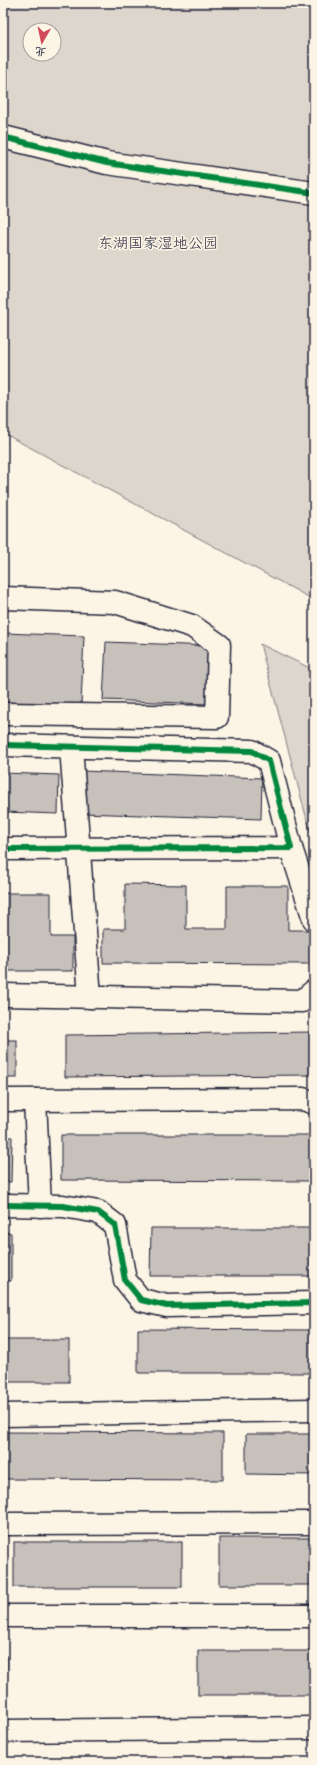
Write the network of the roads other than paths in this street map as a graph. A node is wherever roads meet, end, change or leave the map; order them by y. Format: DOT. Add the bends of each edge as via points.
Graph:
graph roads {
  1 [pos="3,137"];
  2 [pos="314,193"];
  3 [pos="3,598"];
  4 [pos="3,714"];
  5 [pos="3,745"];
  6 [pos="71,747"];
  7 [pos="290,848"];
  8 [pos="3,849"];
  9 [pos="79,849"];
  10 [pos="314,918"];
  11 [pos="314,991"];
  12 [pos="3,995"];
  13 [pos="90,997"];
  14 [pos="3,1100"];
  15 [pos="35,1100"];
  16 [pos="314,1103"];
  17 [pos="3,1205"];
  18 [pos="40,1206"];
  19 [pos="314,1303"];
  20 [pos="314,1410"];
  21 [pos="3,1415"];
  22 [pos="314,1523"];
  23 [pos="3,1524"];
  24 [pos="3,1616"];
  25 [pos="314,1616"];
  26 [pos="314,1728"];
  27 [pos="3,1731"];
  1 -- 2 [label="street" via="107,163"];
  3 -- 4 [label="street" via="115,602 192,626 218,645 217,717"];
  5 -- 6 [label="street"];
  6 -- 7 [label="street" via="252,751 269,761"];
  6 -- 9 [label="street"];
  7 -- 9 [label="street"];
  7 -- 10 [label="street"];
  8 -- 9 [label="street"];
  9 -- 13 [label="street"];
  11 -- 13 [label="street" via="302,1001"];
  12 -- 13 [label="street"];
  14 -- 15 [label="street"];
  15 -- 16 [label="street" via="303,1099"];
  15 -- 18 [label="street"];
  17 -- 18 [label="street"];
  18 -- 19 [label="street" via="64,1206 98,1212 115,1225 125,1280 141,1300 167,1306"];
  20 -- 21 [label="street"];
  22 -- 23 [label="street"];
  24 -- 25 [label="street"];
  26 -- 27 [label="street"];
}
